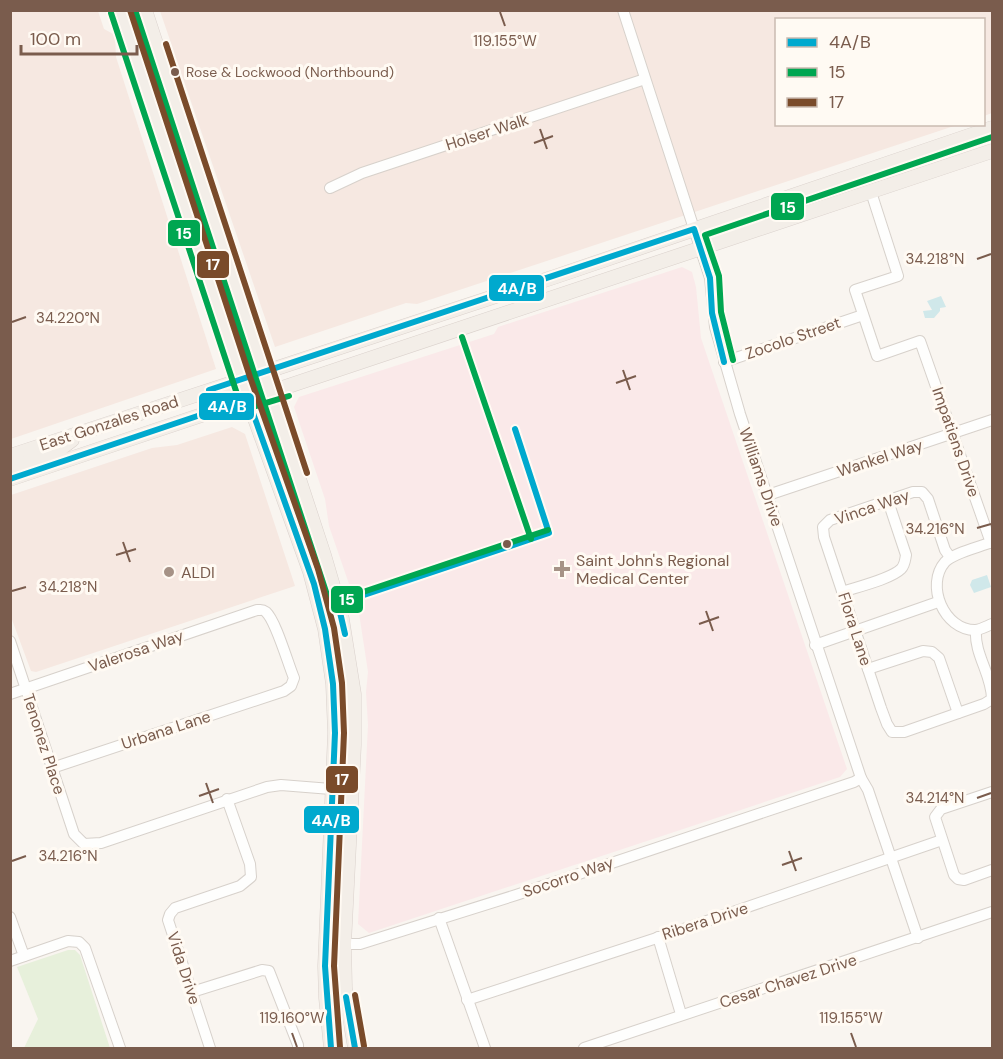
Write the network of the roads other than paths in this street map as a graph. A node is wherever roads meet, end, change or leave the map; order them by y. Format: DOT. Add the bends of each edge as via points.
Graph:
graph roads {
  1 [pos="120,10"];
  2 [pos="145,10"];
  3 [pos="623,10"];
  4 [pos="645,79"];
  5 [pos="993,128"];
  6 [pos="993,151"];
  7 [pos="330,188"];
  8 [pos="871,192"];
  9 [pos="694,229"];
  10 [pos="701,249"];
  11 [pos="554,277"];
  12 [pos="863,315"];
  13 [pos="472,328"];
  14 [pos="724,362"];
  15 [pos="264,372"];
  16 [pos="238,373"];
  17 [pos="270,392"];
  18 [pos="248,399"];
  19 [pos="993,420"];
  20 [pos="83,432"];
  21 [pos="954,433"];
  22 [pos="10,456"];
  23 [pos="10,469"];
  24 [pos="10,479"];
  25 [pos="768,495"];
  26 [pos="888,501"];
  27 [pos="825,525"];
  28 [pos="992,542"];
  29 [pos="950,557"];
  30 [pos="842,592"];
  31 [pos="938,602"];
  32 [pos="993,624"];
  33 [pos="976,630"];
  34 [pos="855,631"];
  35 [pos="10,641"];
  36 [pos="815,645"];
  37 [pos="988,663"];
  38 [pos="868,669"];
  39 [pos="26,688"];
  40 [pos="281,692"];
  41 [pos="10,694"];
  42 [pos="958,713"];
  43 [pos="52,768"];
  44 [pos="861,778"];
  45 [pos="331,789"];
  46 [pos="993,792"];
  47 [pos="228,800"];
  48 [pos="350,826"];
  49 [pos="942,840"];
  50 [pos="891,859"];
  51 [pos="993,870"];
  52 [pos="329,876"];
  53 [pos="993,912"];
  54 [pos="10,917"];
  55 [pos="439,918"];
  56 [pos="658,937"];
  57 [pos="918,938"];
  58 [pos="344,944"];
  59 [pos="24,956"];
  60 [pos="10,961"];
  61 [pos="192,992"];
  62 [pos="467,1000"];
  63 [pos="681,1014"];
  64 [pos="120,1048"];
  65 [pos="210,1048"];
  66 [pos="298,1048"];
  67 [pos="331,1048"];
  68 [pos="355,1048"];
  69 [pos="485,1048"];
  70 [pos="584,1048"];
  1 -- 16 [label="main road"];
  2 -- 15 [label="main road"];
  3 -- 4 [label="street, Williams Drive"];
  4 -- 7 [label="street, Holser Walk" via="364,172"];
  4 -- 9 [label="street, Williams Drive"];
  5 -- 9 [label="main road, East Gonzales Road"];
  6 -- 8 [label="main road, East Gonzales Road"];
  8 -- 10 [label="main road, East Gonzales Road"];
  8 -- 12 [label="street" via="898,276 855,290"];
  9 -- 10 [label="street, Williams Drive"];
  9 -- 11 [label="main road, East Gonzales Road"];
  10 -- 13 [label="main road, East Gonzales Road"];
  10 -- 14 [label="street, Williams Drive" via="710,278 713,320"];
  11 -- 13 [label="main road" via="544,288 481,309"];
  11 -- 15 [label="main road, East Gonzales Road"];
  12 -- 14 [label="street, Zocolo Street"];
  12 -- 21 [label="street, Impatiens Drive" via="877,356 920,341"];
  13 -- 17 [label="main road, East Gonzales Road"];
  14 -- 25 [label="street, Williams Drive"];
  15 -- 16 [label="main road, East Gonzales Road"];
  15 -- 17 [label="main road"];
  16 -- 18 [label="main road"];
  16 -- 20 [label="main road, East Gonzales Road"];
  17 -- 18 [label="main road, East Gonzales Road"];
  17 -- 48 [label="main road" via="341,613 354,710"];
  18 -- 24 [label="main road, East Gonzales Road"];
  18 -- 45 [label="main road" via="310,572 325,629 335,733"];
  19 -- 21 [label="street, Wankel Way"];
  20 -- 22 [label="main road, East Gonzales Road"];
  20 -- 23 [label="main road" via="56,452"];
  21 -- 25 [label="street, Wankel Way"];
  21 -- 28 [label="street, Impatiens Drive"];
  25 -- 36 [label="street, Williams Drive"];
  26 -- 27 [label="street, Vinca Way"];
  26 -- 29 [label="street, Vinca Way" via="922,492 928,498"];
  26 -- 30 [label="street" via="906,555 905,564 889,576"];
  27 -- 30 [label="street, Flora Lane" via="824,537"];
  28 -- 29 [label="street"];
  29 -- 31 [label="street" via="938,578"];
  30 -- 34 [label="street, Flora Lane"];
  31 -- 33 [label="street" via="953,621"];
  31 -- 34 [label="street"];
  32 -- 33 [label="street"];
  33 -- 37 [label="street" via="975,641"];
  34 -- 36 [label="street"];
  34 -- 38 [label="street, Flora Lane"];
  35 -- 39 [label="street, Tenonez Place"];
  36 -- 44 [label="street, Williams Drive"];
  37 -- 42 [label="street" via="992,699"];
  38 -- 42 [label="street" via="923,651 932,652 939,658"];
  38 -- 42 [label="street, Flora Lane" via="886,724 893,732 904,732"];
  39 -- 40 [label="street, Valerosa Way" via="262,610 274,626 294,678 291,686"];
  39 -- 41 [label="street, Valerosa Way"];
  39 -- 43 [label="street, Tenonez Place"];
  40 -- 43 [label="street, Urbana Lane"];
  43 -- 47 [label="street, Tenonez Place" via="74,834 84,844 101,843"];
  44 -- 50 [label="street, Williams Drive"];
  44 -- 55 [label="street, Socorro Way"];
  45 -- 47 [label="street" via="281,785"];
  45 -- 48 [label="street" via="342,794"];
  45 -- 52 [label="main road"];
  46 -- 49 [label="street" via="941,809 935,817"];
  47 -- 61 [label="street, Vida Drive" via="252,870 250,877 240,886 175,908 168,920"];
  48 -- 58 [label="main road"];
  49 -- 50 [label="street, Ribera Drive"];
  49 -- 51 [label="street" via="958,879"];
  50 -- 56 [label="street, Ribera Drive"];
  50 -- 57 [label="street, Williams Drive"];
  52 -- 58 [label="street" via="335,885 335,936"];
  52 -- 67 [label="main road" via="325,966"];
  53 -- 57 [label="street, Cesar Chavez Drive"];
  54 -- 59 [label="street"];
  55 -- 58 [label="street, Socorro Way" via="360,944"];
  55 -- 62 [label="street"];
  56 -- 62 [label="street, Ribera Drive"];
  56 -- 63 [label="street"];
  57 -- 63 [label="street, Cesar Chavez Drive"];
  58 -- 68 [label="main road" via="345,988"];
  59 -- 60 [label="street"];
  59 -- 64 [label="street" via="79,942 85,948"];
  61 -- 65 [label="street, Vida Drive"];
  61 -- 66 [label="street" via="262,970 270,971"];
  62 -- 69 [label="street"];
  63 -- 70 [label="street, Cesar Chavez Drive"];
}
